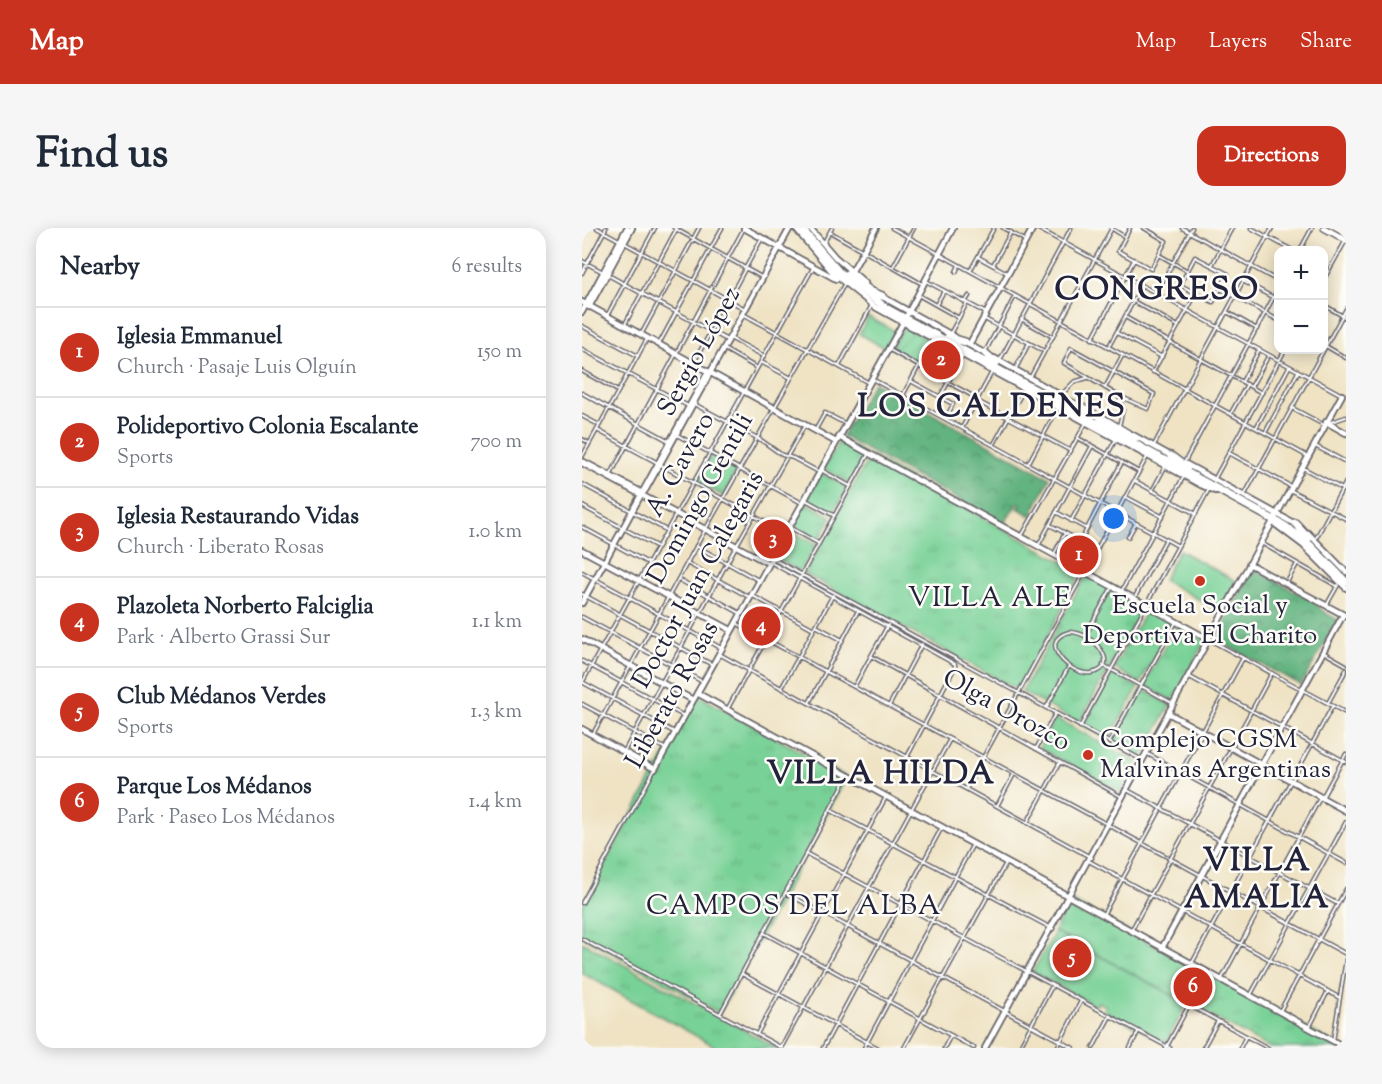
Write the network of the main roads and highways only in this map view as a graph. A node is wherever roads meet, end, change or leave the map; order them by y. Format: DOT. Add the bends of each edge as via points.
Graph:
graph roads {
  1 [pos="802,228"];
  2 [pos="1324,228"];
  3 [pos="1330,228"];
  4 [pos="1346,239"];
  5 [pos="819,248"];
  6 [pos="827,259"];
  7 [pos="848,272"];
  8 [pos="882,296"];
  9 [pos="863,298"];
  10 [pos="906,317"];
  11 [pos="923,327"];
  12 [pos="967,344"];
  13 [pos="985,353"];
  14 [pos="1012,373"];
  15 [pos="1042,392"];
  16 [pos="1087,410"];
  17 [pos="1075,416"];
  18 [pos="1100,417"];
  19 [pos="1086,423"];
  20 [pos="1131,442"];
  21 [pos="1143,446"];
  22 [pos="1150,451"];
  23 [pos="1171,456"];
  24 [pos="1159,457"];
  25 [pos="1196,482"];
  26 [pos="1212,484"];
  27 [pos="1275,519"];
  28 [pos="1294,523"];
  29 [pos="1282,524"];
  30 [pos="1312,554"];
  31 [pos="1327,558"];
  32 [pos="1344,579"];
  1 -- 5 [label="highway"];
  2 -- 4 [label="main road"];
  3 -- 4 [label="main road"];
  5 -- 6 [label="highway"];
  5 -- 7 [label="highway"];
  6 -- 9 [label="highway"];
  6 -- 10 [label="highway" via="863,292"];
  7 -- 8 [label="highway"];
  7 -- 10 [label="highway"];
  10 -- 11 [label="highway"];
  11 -- 12 [label="highway"];
  11 -- 14 [label="highway"];
  11 -- 14 [label="highway" via="963,356"];
  13 -- 14 [label="highway"];
  14 -- 15 [label="highway"];
  15 -- 16 [label="highway"];
  15 -- 17 [label="highway"];
  15 -- 20 [label="highway"];
  15 -- 21 [label="highway"];
  18 -- 21 [label="highway"];
  19 -- 20 [label="highway"];
  20 -- 22 [label="highway"];
  21 -- 22 [label="highway"];
  22 -- 24 [label="highway"];
  22 -- 26 [label="highway"];
  23 -- 26 [label="highway"];
  24 -- 25 [label="highway"];
  24 -- 27 [label="highway"];
  26 -- 27 [label="highway"];
  27 -- 29 [label="highway"];
  27 -- 31 [label="highway" via="1305,537"];
  28 -- 31 [label="highway"];
  29 -- 30 [label="highway"];
  29 -- 32 [label="highway" via="1308,543"];
  31 -- 32 [label="highway"];
}
